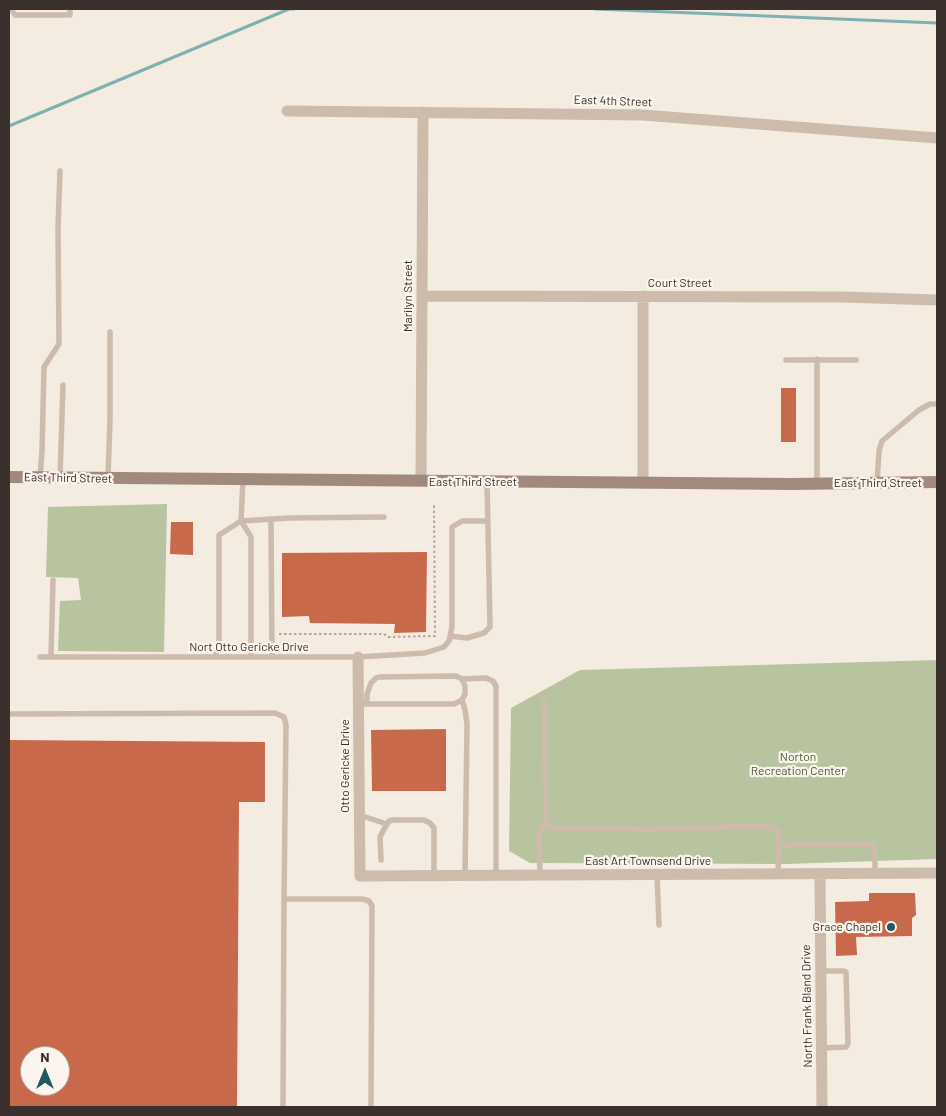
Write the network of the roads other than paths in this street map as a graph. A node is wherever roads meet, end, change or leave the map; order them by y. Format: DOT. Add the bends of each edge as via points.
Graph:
graph roads {
  1 [pos="12,9"];
  2 [pos="70,9"];
  3 [pos="287,111"];
  4 [pos="423,112"];
  5 [pos="937,138"];
  6 [pos="60,171"];
  7 [pos="422,296"];
  8 [pos="643,296"];
  9 [pos="937,300"];
  10 [pos="110,332"];
  11 [pos="817,359"];
  12 [pos="786,360"];
  13 [pos="856,360"];
  14 [pos="63,385"];
  15 [pos="937,404"];
  16 [pos="9,478"];
  17 [pos="40,478"];
  18 [pos="60,478"];
  19 [pos="108,478"];
  20 [pos="243,480"];
  21 [pos="421,481"];
  22 [pos="487,482"];
  23 [pos="937,482"];
  24 [pos="643,483"];
  25 [pos="877,483"];
  26 [pos="817,484"];
  27 [pos="384,517"];
  28 [pos="271,519"];
  29 [pos="241,521"];
  30 [pos="487,521"];
  31 [pos="53,580"];
  32 [pos="450,636"];
  33 [pos="40,657"];
  34 [pos="51,657"];
  35 [pos="215,657"];
  36 [pos="251,657"];
  37 [pos="272,657"];
  38 [pos="358,657"];
  39 [pos="462,679"];
  40 [pos="462,700"];
  41 [pos="544,700"];
  42 [pos="363,704"];
  43 [pos="9,714"];
  44 [pos="359,815"];
  45 [pos="546,821"];
  46 [pos="387,824"];
  47 [pos="779,848"];
  48 [pos="381,860"];
  49 [pos="875,873"];
  50 [pos="937,873"];
  51 [pos="658,874"];
  52 [pos="778,874"];
  53 [pos="820,874"];
  54 [pos="434,875"];
  55 [pos="465,875"];
  56 [pos="496,875"];
  57 [pos="540,875"];
  58 [pos="360,876"];
  59 [pos="284,899"];
  60 [pos="659,925"];
  61 [pos="821,971"];
  62 [pos="822,1048"];
  63 [pos="283,1107"];
  64 [pos="372,1107"];
  65 [pos="822,1107"];
  1 -- 2 [label="lane" via="15,15 70,15"];
  3 -- 4 [label="street, East 4th Street"];
  4 -- 5 [label="street, East 4th Street" via="644,115"];
  4 -- 7 [label="street, Marilyn Street"];
  6 -- 17 [label="lane" via="58,344 44,367"];
  7 -- 8 [label="street, Court Street"];
  7 -- 21 [label="street, Marilyn Street"];
  8 -- 9 [label="street, Court Street"];
  8 -- 24 [label="street"];
  10 -- 19 [label="lane"];
  11 -- 12 [label="lane"];
  11 -- 13 [label="lane"];
  11 -- 26 [label="lane"];
  14 -- 18 [label="lane"];
  15 -- 25 [label="lane" via="919,410 882,441"];
  16 -- 17 [label="main road, East Third Street"];
  17 -- 18 [label="main road, East Third Street"];
  18 -- 19 [label="main road, East Third Street"];
  19 -- 20 [label="main road, East Third Street"];
  20 -- 21 [label="main road, East Third Street"];
  20 -- 29 [label="lane"];
  21 -- 22 [label="main road, East Third Street"];
  22 -- 24 [label="main road, East Third Street"];
  22 -- 30 [label="lane"];
  23 -- 25 [label="main road, East Third Street"];
  24 -- 26 [label="main road, East Third Street"];
  25 -- 26 [label="main road, East Third Street"];
  27 -- 28 [label="lane"];
  28 -- 29 [label="lane"];
  28 -- 37 [label="lane"];
  29 -- 35 [label="lane" via="219,535 219,646"];
  29 -- 36 [label="lane" via="251,537"];
  30 -- 32 [label="lane" via="462,521 452,527"];
  30 -- 32 [label="lane" via="490,627 484,633 467,638"];
  31 -- 34 [label="lane"];
  32 -- 38 [label="lane, Nort Otto Gericke Drive" via="444,647 425,653"];
  33 -- 34 [label="lane, Nort Otto Gericke Drive"];
  34 -- 35 [label="lane, Nort Otto Gericke Drive"];
  35 -- 36 [label="lane, Nort Otto Gericke Drive"];
  36 -- 37 [label="lane, Nort Otto Gericke Drive"];
  37 -- 38 [label="lane, Nort Otto Gericke Drive"];
  38 -- 42 [label="street, Otto Gericke Drive"];
  39 -- 40 [label="lane" via="465,694"];
  39 -- 42 [label="lane" via="456,676 379,677 371,683"];
  39 -- 56 [label="lane" via="486,678 494,681 496,686"];
  40 -- 42 [label="lane" via="454,704"];
  40 -- 55 [label="lane" via="467,724"];
  41 -- 45 [label="lane"];
  42 -- 44 [label="street, Otto Gericke Drive"];
  43 -- 59 [label="lane" via="284,716"];
  44 -- 46 [label="lane"];
  44 -- 58 [label="street, Otto Gericke Drive"];
  45 -- 47 [label="lane" via="550,828 768,826 778,830"];
  45 -- 57 [label="lane" via="539,836"];
  46 -- 48 [label="lane" via="380,837"];
  46 -- 54 [label="lane" via="393,820 424,820 430,823 434,828"];
  47 -- 49 [label="lane" via="784,845 872,844 875,848"];
  47 -- 52 [label="lane"];
  49 -- 50 [label="street, East Art Townsend Drive"];
  49 -- 53 [label="street, East Art Townsend Drive"];
  51 -- 52 [label="street, East Art Townsend Drive"];
  51 -- 57 [label="street, East Art Townsend Drive"];
  51 -- 60 [label="lane"];
  52 -- 53 [label="street, East Art Townsend Drive"];
  53 -- 61 [label="street, North Frank Bland Drive"];
  54 -- 55 [label="street, East Art Townsend Drive"];
  54 -- 58 [label="street, East Art Townsend Drive"];
  55 -- 56 [label="street, East Art Townsend Drive"];
  56 -- 57 [label="street, East Art Townsend Drive"];
  59 -- 63 [label="lane"];
  59 -- 64 [label="lane" via="362,899 372,906"];
  61 -- 62 [label="street, North Frank Bland Drive"];
  61 -- 62 [label="lane" via="846,972 848,1044 846,1047"];
  62 -- 65 [label="street, North Frank Bland Drive"];
}
